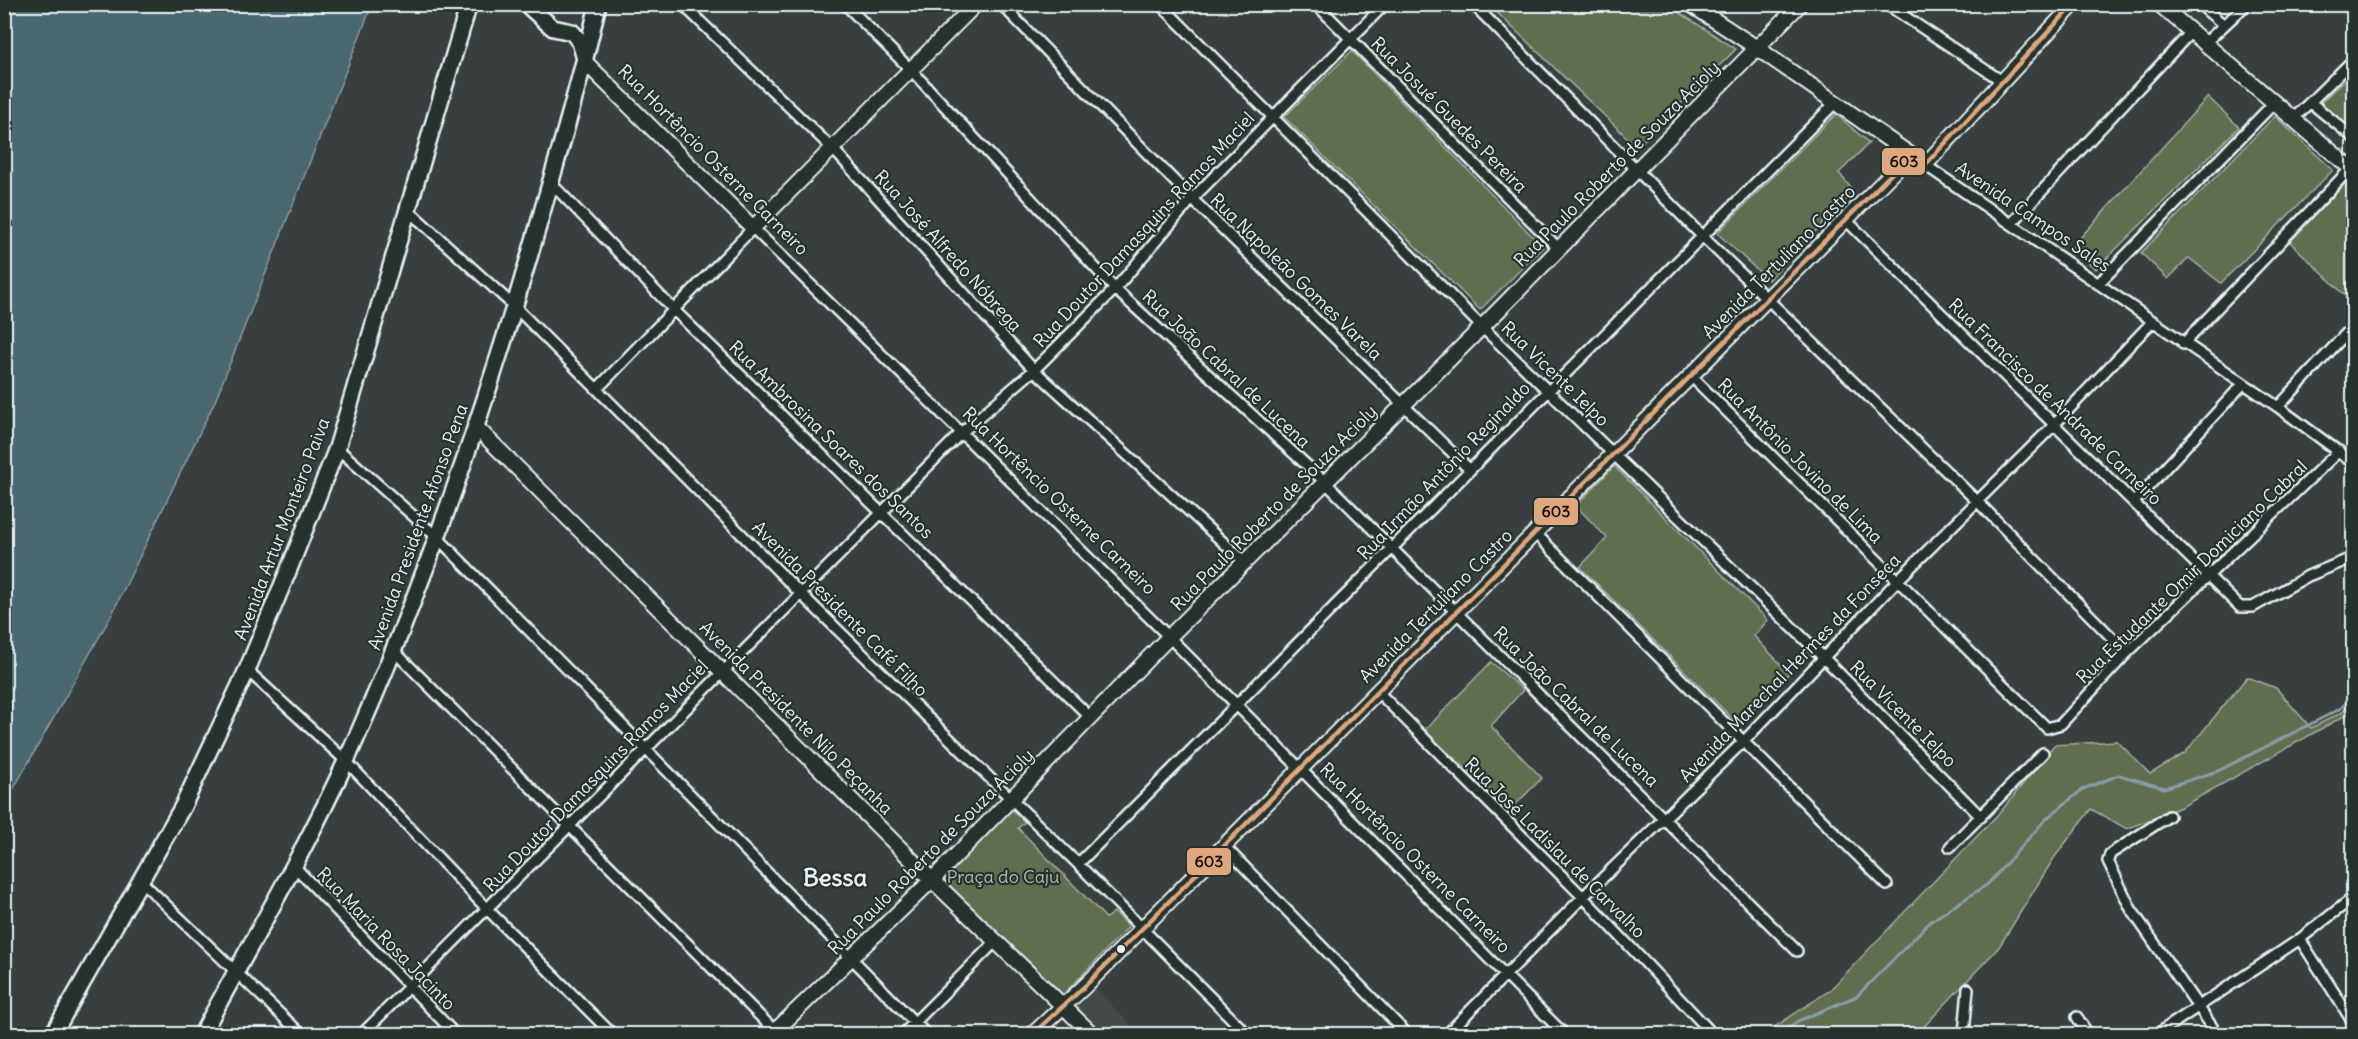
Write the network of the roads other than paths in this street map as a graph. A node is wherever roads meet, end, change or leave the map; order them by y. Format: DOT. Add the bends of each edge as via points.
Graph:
graph roads {
  1 [pos="469,4"];
  2 [pos="526,4"];
  3 [pos="597,4"];
  4 [pos="682,4"];
  5 [pos="845,4"];
  6 [pos="976,4"];
  7 [pos="1001,4"];
  8 [pos="1160,4"];
  9 [pos="1316,4"];
  10 [pos="1385,4"];
  11 [pos="1473,4"];
  12 [pos="1690,4"];
  13 [pos="1800,4"];
  14 [pos="1886,4"];
  15 [pos="2074,4"];
  16 [pos="2159,4"];
  17 [pos="2199,4"];
  18 [pos="2247,4"];
  19 [pos="2224,25"];
  20 [pos="2192,31"];
  21 [pos="572,32"];
  22 [pos="1351,40"];
  23 [pos="2206,42"];
  24 [pos="1757,48"];
  25 [pos="2354,59"];
  26 [pos="585,62"];
  27 [pos="911,70"];
  28 [pos="2002,81"];
  29 [pos="2275,102"];
  30 [pos="2310,102"];
  31 [pos="1835,103"];
  32 [pos="1273,117"];
  33 [pos="2294,118"];
  34 [pos="2354,138"];
  35 [pos="834,150"];
  36 [pos="1910,155"];
  37 [pos="1925,165"];
  38 [pos="1638,170"];
  39 [pos="2352,170"];
  40 [pos="551,183"];
  41 [pos="1192,199"];
  42 [pos="408,210"];
  43 [pos="1847,221"];
  44 [pos="2011,224"];
  45 [pos="753,228"];
  46 [pos="1701,235"];
  47 [pos="1559,249"];
  48 [pos="2098,284"];
  49 [pos="1116,289"];
  50 [pos="1767,300"];
  51 [pos="515,307"];
  52 [pos="674,310"];
  53 [pos="2152,322"];
  54 [pos="2354,325"];
  55 [pos="1482,327"];
  56 [pos="2183,344"];
  57 [pos="1034,370"];
  58 [pos="1691,376"];
  59 [pos="2243,384"];
  60 [pos="597,389"];
  61 [pos="1548,389"];
  62 [pos="1403,405"];
  63 [pos="2278,407"];
  64 [pos="2054,426"];
  65 [pos="476,427"];
  66 [pos="961,433"];
  67 [pos="337,448"];
  68 [pos="2338,451"];
  69 [pos="1613,453"];
  70 [pos="2354,463"];
  71 [pos="1469,469"];
  72 [pos="1325,483"];
  73 [pos="1978,502"];
  74 [pos="2134,502"];
  75 [pos="882,512"];
  76 [pos="1534,532"];
  77 [pos="438,538"];
  78 [pos="1392,549"];
  79 [pos="2354,557"];
  80 [pos="1246,563"];
  81 [pos="2209,577"];
  82 [pos="1897,581"];
  83 [pos="801,594"];
  84 [pos="1455,611"];
  85 [pos="1169,637"];
  86 [pos="394,651"];
  87 [pos="2127,653"];
  88 [pos="1824,658"];
  89 [pos="247,670"];
  90 [pos="723,670"];
  91 [pos="1377,691"];
  92 [pos="1235,705"];
  93 [pos="1091,718"];
  94 [pos="2039,722"];
  95 [pos="1745,740"];
  96 [pos="645,750"];
  97 [pos="2043,753"];
  98 [pos="346,761"];
  99 [pos="1299,769"];
  100 [pos="1011,800"];
  101 [pos="2169,816"];
  102 [pos="1981,817"];
  103 [pos="1666,818"];
  104 [pos="569,828"];
  105 [pos="1224,846"];
  106 [pos="1950,847"];
  107 [pos="1078,864"];
  108 [pos="294,866"];
  109 [pos="932,880"];
  110 [pos="142,882"];
  111 [pos="1887,885"];
  112 [pos="1583,897"];
  113 [pos="2354,897"];
  114 [pos="488,910"];
  115 [pos="1142,928"];
  116 [pos="2300,939"];
  117 [pos="996,941"];
  118 [pos="1797,951"];
  119 [pos="850,958"];
  120 [pos="235,972"];
  121 [pos="1504,975"];
  122 [pos="409,988"];
  123 [pos="1968,989"];
  124 [pos="1064,1005"];
  125 [pos="2196,1007"];
  126 [pos="2077,1017"];
  127 [pos="915,1024"];
  128 [pos="2354,1024"];
  129 [pos="1708,1029"];
  130 [pos="773,1033"];
  131 [pos="53,1035"];
  132 [pos="202,1035"];
  133 [pos="301,1035"];
  134 [pos="362,1035"];
  135 [pos="454,1035"];
  136 [pos="612,1035"];
  137 [pos="903,1035"];
  138 [pos="926,1035"];
  139 [pos="1033,1035"];
  140 [pos="1092,1035"];
  141 [pos="1247,1035"];
  142 [pos="1407,1035"];
  143 [pos="1448,1035"];
  144 [pos="1564,1035"];
  145 [pos="1964,1035"];
  146 [pos="2088,1035"];
  147 [pos="2157,1035"];
  148 [pos="2217,1035"];
  1 -- 42 [label="main road, Avenida Artur Monteiro Paiva"];
  2 -- 21 [label="main road" via="553,28"];
  3 -- 21 [label="main road, Avenida Presidente Afonso Pena"];
  3 -- 26 [label="main road, Avenida Presidente Afonso Pena"];
  4 -- 35 [label="street, Rua José Alfredo Nóbrega"];
  5 -- 27 [label="street, Rua João Cabral de Lucena"];
  6 -- 27 [label="street"];
  7 -- 41 [label="street, Rua Napoleão Gomes Varela"];
  8 -- 32 [label="street, Rua Vicente Ielpo"];
  9 -- 22 [label="street, Rua Josué Guedes Pereira"];
  10 -- 22 [label="street, Rua Doutor Damasquins Ramos Maciel"];
  11 -- 38 [label="street"];
  12 -- 24 [label="street, Avenida Campos Sales"];
  13 -- 24 [label="street, Rua Paulo Roberto de Souza Acioly"];
  14 -- 28 [label="street"];
  15 -- 28 [label="street"];
  16 -- 20 [label="street"];
  17 -- 19 [label="street"];
  18 -- 19 [label="street"];
  19 -- 23 [label="street"];
  20 -- 23 [label="street"];
  20 -- 44 [label="street"];
  21 -- 26 [label="main road, Rua Hortêncio Osterne Carneiro" via="580,42"];
  22 -- 32 [label="street, Rua Doutor Damasquins Ramos Maciel"];
  22 -- 47 [label="street, Rua Josué Guedes Pereira"];
  23 -- 29 [label="street"];
  24 -- 31 [label="street, Avenida Campos Sales"];
  24 -- 38 [label="street, Rua Paulo Roberto de Souza Acioly"];
  25 -- 30 [label="street"];
  26 -- 40 [label="main road, Avenida Presidente Afonso Pena"];
  26 -- 45 [label="street, Rua Hortêncio Osterne Carneiro"];
  27 -- 35 [label="street"];
  27 -- 49 [label="street, Rua João Cabral de Lucena"];
  28 -- 37 [label="street"];
  29 -- 33 [label="street"];
  29 -- 48 [label="street"];
  30 -- 33 [label="street"];
  30 -- 34 [label="street"];
  31 -- 36 [label="street, Avenida Campos Sales"];
  31 -- 46 [label="street, Rua Irmão Antônio Reginaldo"];
  32 -- 41 [label="street, Rua Doutor Damasquins Ramos Maciel"];
  32 -- 55 [label="street, Rua Vicente Ielpo"];
  33 -- 39 [label="street"];
  35 -- 45 [label="street"];
  35 -- 57 [label="street, Rua José Alfredo Nóbrega"];
  36 -- 37 [label="street, Avenida Campos Sales"];
  36 -- 43 [label="street, Avenida Tertuliano Castro"];
  37 -- 44 [label="street, Avenida Campos Sales"];
  38 -- 46 [label="street"];
  38 -- 47 [label="street, Rua Paulo Roberto de Souza Acioly"];
  39 -- 56 [label="street"];
  40 -- 51 [label="main road, Avenida Presidente Afonso Pena"];
  40 -- 52 [label="street, Rua Ambrosina Soares dos Santos"];
  41 -- 49 [label="street, Rua Doutor Damasquins Ramos Maciel"];
  41 -- 62 [label="street, Rua Napoleão Gomes Varela"];
  42 -- 51 [label="street, Avenida Presidente Café Filho"];
  42 -- 67 [label="main road, Avenida Artur Monteiro Paiva"];
  43 -- 50 [label="street, Avenida Tertuliano Castro"];
  43 -- 64 [label="street, Rua Francisco de Andrade Carneiro"];
  44 -- 48 [label="street, Avenida Campos Sales"];
  45 -- 52 [label="street"];
  45 -- 66 [label="street, Rua Hortêncio Osterne Carneiro"];
  46 -- 50 [label="street"];
  46 -- 61 [label="street, Rua Irmão Antônio Reginaldo"];
  47 -- 55 [label="street, Rua Paulo Roberto de Souza Acioly"];
  48 -- 53 [label="street, Avenida Campos Sales"];
  49 -- 57 [label="street, Rua Doutor Damasquins Ramos Maciel"];
  49 -- 72 [label="street, Rua João Cabral de Lucena"];
  50 -- 58 [label="street, Avenida Tertuliano Castro"];
  50 -- 73 [label="street"];
  51 -- 60 [label="street, Avenida Presidente Café Filho"];
  51 -- 65 [label="main road, Avenida Presidente Afonso Pena"];
  52 -- 60 [label="street"];
  52 -- 75 [label="street, Rua Ambrosina Soares dos Santos"];
  53 -- 56 [label="street, Avenida Campos Sales"];
  53 -- 64 [label="street, Avenida Marechal Hermes da Fonseca"];
  54 -- 63 [label="street"];
  55 -- 61 [label="street, Rua Vicente Ielpo"];
  55 -- 62 [label="street, Rua Paulo Roberto de Souza Acioly"];
  56 -- 59 [label="street, Avenida Campos Sales"];
  57 -- 66 [label="street, Rua Doutor Damasquins Ramos Maciel"];
  57 -- 80 [label="street, Rua José Alfredo Nóbrega"];
  58 -- 69 [label="street, Avenida Tertuliano Castro"];
  58 -- 82 [label="street, Rua Antônio Jovino de Lima"];
  59 -- 63 [label="street, Avenida Campos Sales"];
  59 -- 74 [label="street"];
  60 -- 83 [label="street, Avenida Presidente Café Filho"];
  61 -- 69 [label="street, Rua Vicente Ielpo"];
  61 -- 71 [label="street, Rua Irmão Antônio Reginaldo"];
  62 -- 71 [label="street, Rua Napoleão Gomes Varela"];
  62 -- 72 [label="street, Rua Paulo Roberto de Souza Acioly"];
  63 -- 68 [label="street, Avenida Campos Sales"];
  64 -- 73 [label="street, Avenida Marechal Hermes da Fonseca"];
  64 -- 74 [label="street, Rua Francisco de Andrade Carneiro"];
  65 -- 77 [label="main road, Avenida Presidente Afonso Pena"];
  65 -- 90 [label="street, Avenida Presidente Nilo Peçanha"];
  66 -- 75 [label="street, Rua Doutor Damasquins Ramos Maciel"];
  66 -- 85 [label="street, Rua Hortêncio Osterne Carneiro"];
  67 -- 77 [label="street"];
  67 -- 89 [label="main road, Avenida Artur Monteiro Paiva"];
  68 -- 70 [label="street, Avenida Campos Sales"];
  68 -- 81 [label="street, Rua Estudante Omir Domiciano Cabral"];
  69 -- 76 [label="street, Avenida Tertuliano Castro"];
  69 -- 88 [label="street, Rua Vicente Ielpo"];
  71 -- 78 [label="street, Rua Irmão Antônio Reginaldo"];
  72 -- 78 [label="street, Rua João Cabral de Lucena"];
  72 -- 80 [label="street, Rua Paulo Roberto de Souza Acioly"];
  73 -- 82 [label="street, Avenida Marechal Hermes da Fonseca"];
  73 -- 87 [label="street"];
  74 -- 81 [label="street, Rua Francisco de Andrade Carneiro"];
  75 -- 83 [label="street, Rua Doutor Damasquins Ramos Maciel"];
  75 -- 93 [label="street, Rua Ambrosina Soares dos Santos"];
  76 -- 84 [label="street, Avenida Tertuliano Castro"];
  76 -- 95 [label="street"];
  77 -- 86 [label="main road, Avenida Presidente Afonso Pena"];
  77 -- 96 [label="street"];
  78 -- 84 [label="street, Rua João Cabral de Lucena"];
  78 -- 92 [label="street, Rua Irmão Antônio Reginaldo"];
  79 -- 81 [label="street, Rua Francisco de Andrade Carneiro" via="2308,576 2253,607 2240,607"];
  80 -- 85 [label="street, Rua Paulo Roberto de Souza Acioly"];
  81 -- 87 [label="street, Rua Estudante Omir Domiciano Cabral"];
  82 -- 88 [label="street, Avenida Marechal Hermes da Fonseca"];
  82 -- 94 [label="street, Rua Antônio Jovino de Lima"];
  83 -- 90 [label="street, Rua Doutor Damasquins Ramos Maciel"];
  83 -- 100 [label="street, Avenida Presidente Café Filho"];
  84 -- 91 [label="street, Avenida Tertuliano Castro"];
  84 -- 103 [label="street, Rua João Cabral de Lucena"];
  85 -- 92 [label="street, Rua Hortêncio Osterne Carneiro"];
  85 -- 93 [label="street, Rua Paulo Roberto de Souza Acioly"];
  86 -- 98 [label="main road, Avenida Presidente Afonso Pena"];
  86 -- 104 [label="street"];
  87 -- 94 [label="street, Rua Estudante Omir Domiciano Cabral" via="2061,724 2047,729"];
  88 -- 95 [label="street, Avenida Marechal Hermes da Fonseca"];
  88 -- 102 [label="street, Rua Vicente Ielpo"];
  89 -- 98 [label="street"];
  89 -- 110 [label="main road, Avenida Artur Monteiro Paiva" via="183,806"];
  90 -- 96 [label="street, Rua Doutor Damasquins Ramos Maciel"];
  90 -- 109 [label="street, Avenida Presidente Nilo Peçanha"];
  91 -- 99 [label="street, Avenida Tertuliano Castro"];
  91 -- 112 [label="street, Rua José Ladislau de Carvalho"];
  92 -- 99 [label="street, Rua Hortêncio Osterne Carneiro"];
  92 -- 107 [label="street, Rua Irmão Antônio Reginaldo"];
  93 -- 100 [label="street, Rua Paulo Roberto de Souza Acioly"];
  95 -- 103 [label="street, Avenida Marechal Hermes da Fonseca"];
  95 -- 111 [label="street"];
  96 -- 104 [label="street, Rua Doutor Damasquins Ramos Maciel"];
  96 -- 119 [label="street"];
  97 -- 102 [label="street"];
  98 -- 108 [label="main road, Avenida Presidente Afonso Pena"];
  98 -- 114 [label="street"];
  99 -- 105 [label="street, Avenida Tertuliano Castro"];
  99 -- 121 [label="street, Rua Hortêncio Osterne Carneiro"];
  100 -- 107 [label="street, Avenida Presidente Café Filho"];
  100 -- 109 [label="street, Rua Paulo Roberto de Souza Acioly"];
  101 -- 125 [label="street" via="2110,854 2109,861 2131,909"];
  102 -- 106 [label="street"];
  103 -- 112 [label="street, Avenida Marechal Hermes da Fonseca"];
  103 -- 118 [label="street, Rua João Cabral de Lucena"];
  104 -- 114 [label="street, Rua Doutor Damasquins Ramos Maciel"];
  104 -- 130 [label="street"];
  105 -- 115 [label="street, Avenida Tertuliano Castro"];
  105 -- 142 [label="street"];
  107 -- 115 [label="street, Avenida Presidente Café Filho"];
  108 -- 120 [label="main road, Avenida Presidente Afonso Pena"];
  108 -- 122 [label="street, Rua Maria Rosa Jacinto"];
  109 -- 117 [label="street, Avenida Presidente Nilo Peçanha"];
  109 -- 119 [label="street, Rua Paulo Roberto de Souza Acioly"];
  110 -- 120 [label="street"];
  110 -- 131 [label="main road, Avenida Artur Monteiro Paiva"];
  112 -- 121 [label="street, Avenida Marechal Hermes da Fonseca"];
  112 -- 129 [label="street, Rua José Ladislau de Carvalho"];
  113 -- 116 [label="street"];
  114 -- 122 [label="street, Rua Doutor Damasquins Ramos Maciel"];
  114 -- 136 [label="street"];
  115 -- 124 [label="street, Avenida Tertuliano Castro"];
  115 -- 141 [label="street, Avenida Presidente Café Filho"];
  116 -- 125 [label="street"];
  116 -- 128 [label="street"];
  117 -- 124 [label="street, Avenida Presidente Nilo Peçanha"];
  117 -- 127 [label="street"];
  119 -- 127 [label="street"];
  119 -- 130 [label="street, Rua Paulo Roberto de Souza Acioly"];
  120 -- 132 [label="main road, Avenida Presidente Afonso Pena"];
  120 -- 133 [label="street"];
  121 -- 143 [label="street, Avenida Marechal Hermes da Fonseca"];
  121 -- 144 [label="street, Rua Hortêncio Osterne Carneiro"];
  122 -- 134 [label="street, Rua Doutor Damasquins Ramos Maciel"];
  122 -- 135 [label="street, Rua Maria Rosa Jacinto"];
  123 -- 145 [label="street"];
  124 -- 139 [label="street, Avenida Tertuliano Castro"];
  124 -- 140 [label="street, Avenida Presidente Nilo Peçanha"];
  125 -- 147 [label="street"];
  125 -- 148 [label="street"];
  126 -- 146 [label="street"];
  127 -- 137 [label="street"];
  127 -- 138 [label="street"];
}
